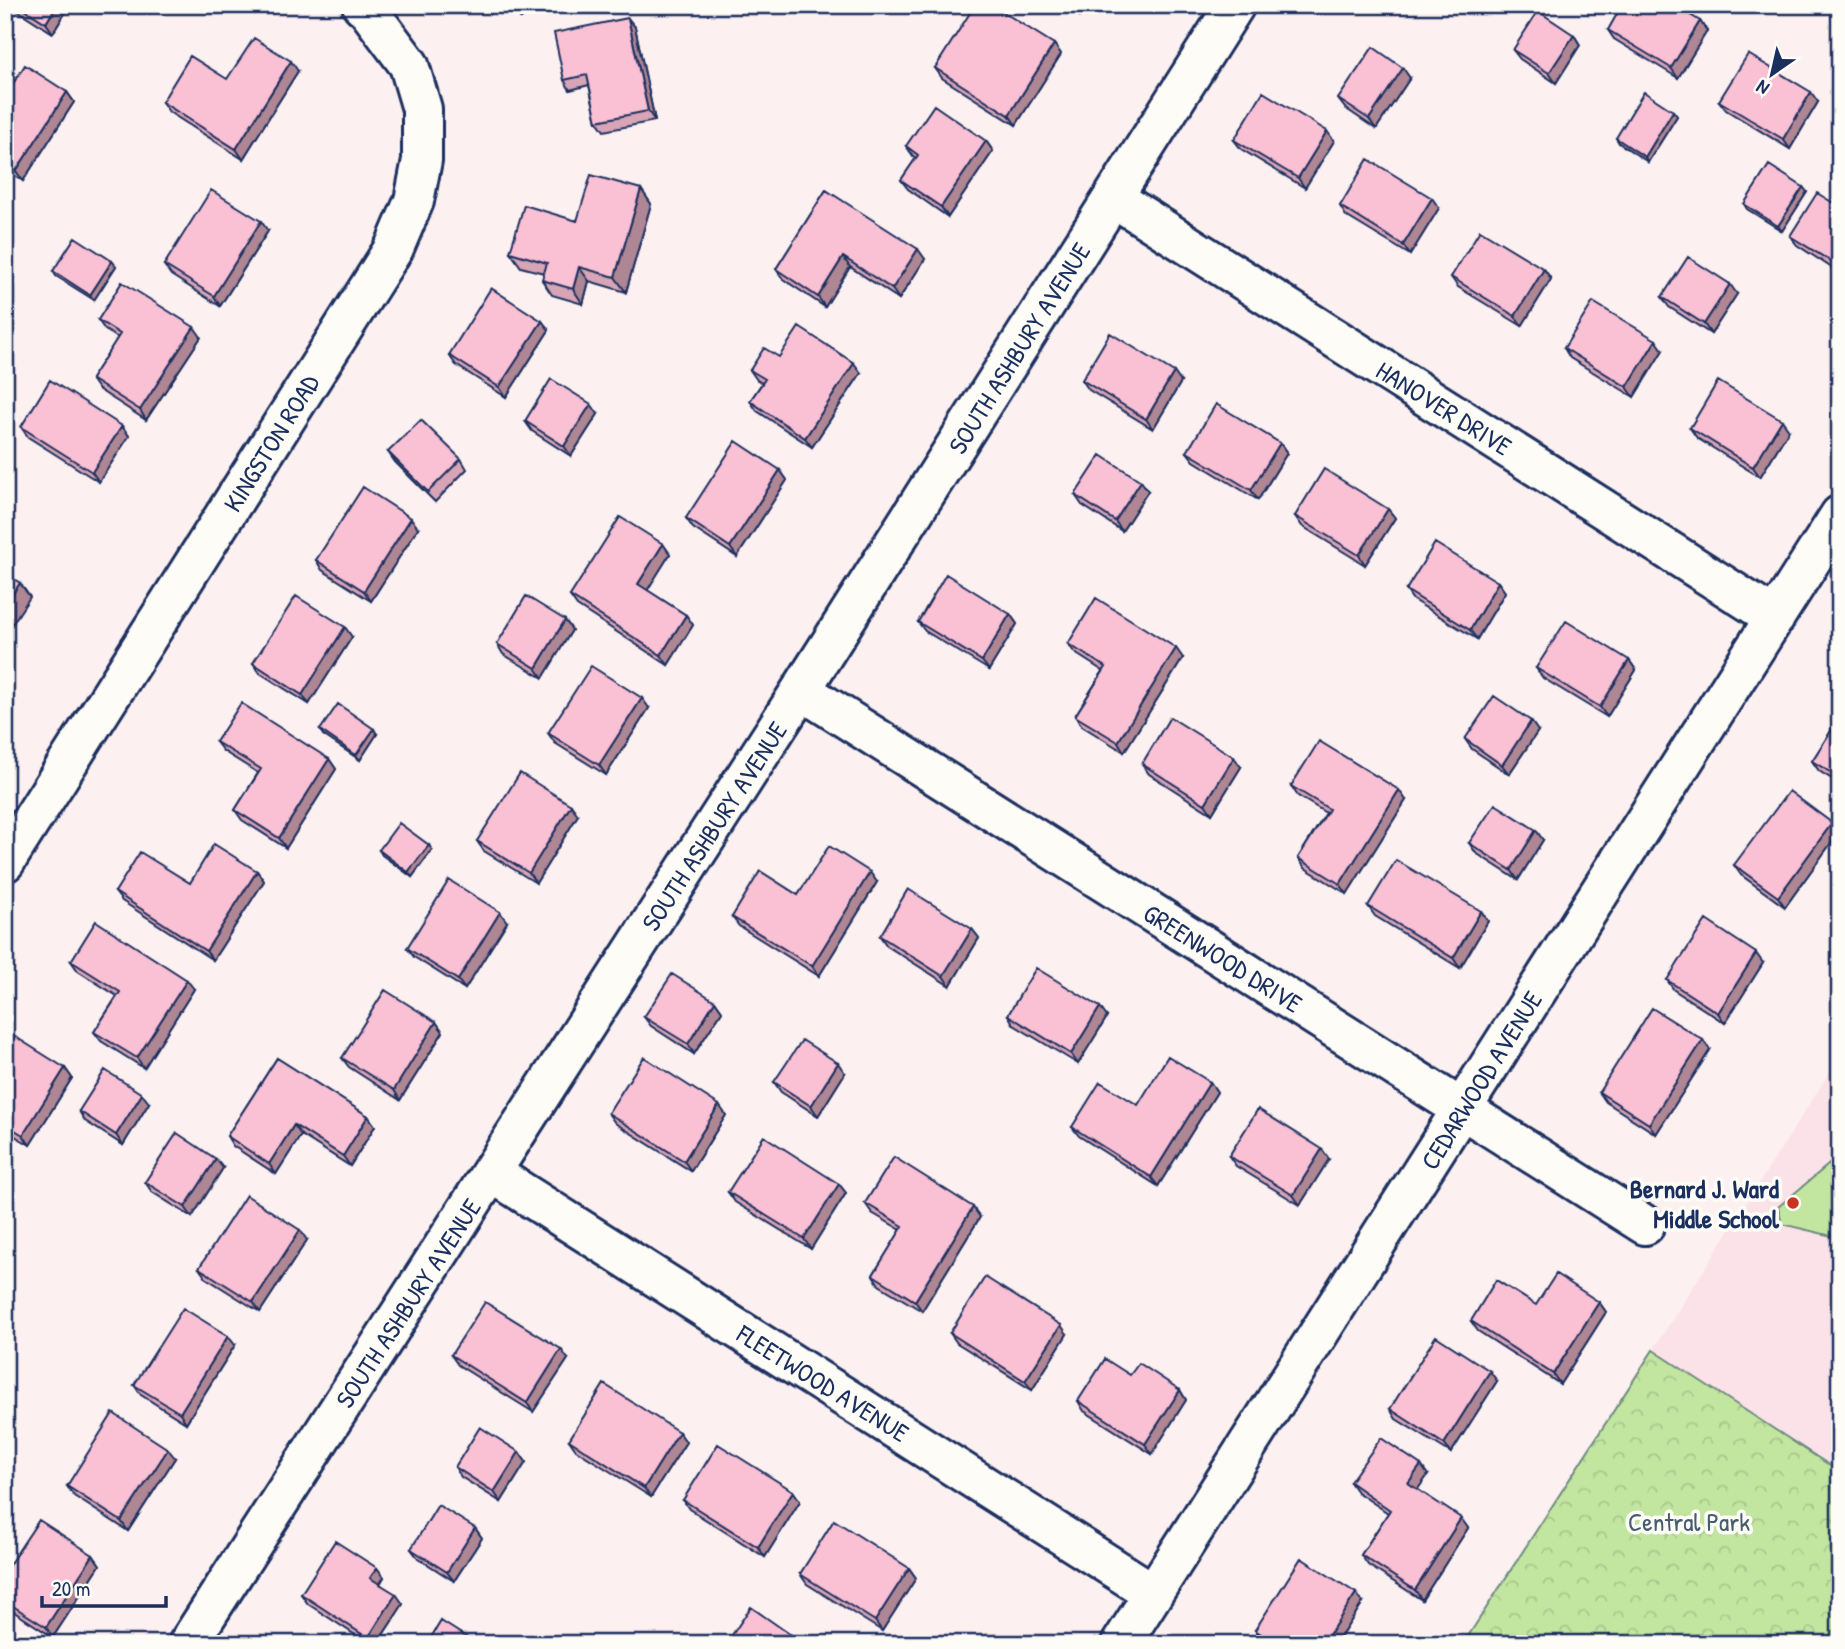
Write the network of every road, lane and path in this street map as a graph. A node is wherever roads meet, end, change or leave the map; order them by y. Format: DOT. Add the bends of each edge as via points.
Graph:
graph roads {
  1 [pos="362,5"];
  2 [pos="1235,5"];
  3 [pos="1114,198"];
  4 [pos="1840,515"];
  5 [pos="1775,618"];
  6 [pos="801,690"];
  7 [pos="5,862"];
  8 [pos="1463,1110"];
  9 [pos="492,1173"];
  10 [pos="1645,1225"];
  11 [pos="1153,1593"];
  12 [pos="188,1644"];
  13 [pos="1121,1644"];
  1 -- 7 [label="street, KINGSTON ROAD" via="409,65 422,109 422,160 414,201 394,248"];
  2 -- 3 [label="street, SOUTH ASHBURY AVENUE"];
  3 -- 5 [label="street, HANOVER DRIVE"];
  3 -- 6 [label="street, SOUTH ASHBURY AVENUE"];
  4 -- 5 [label="street, CEDARWOOD AVENUE"];
  5 -- 8 [label="street, CEDARWOOD AVENUE"];
  6 -- 8 [label="street, GREENWOOD DRIVE"];
  6 -- 9 [label="street, SOUTH ASHBURY AVENUE"];
  8 -- 10 [label="street, GREENWOOD DRIVE"];
  8 -- 11 [label="street, CEDARWOOD AVENUE"];
  9 -- 11 [label="street, FLEETWOOD AVENUE"];
  9 -- 12 [label="street, SOUTH ASHBURY AVENUE"];
  11 -- 13 [label="street, CEDARWOOD AVENUE"];
}
